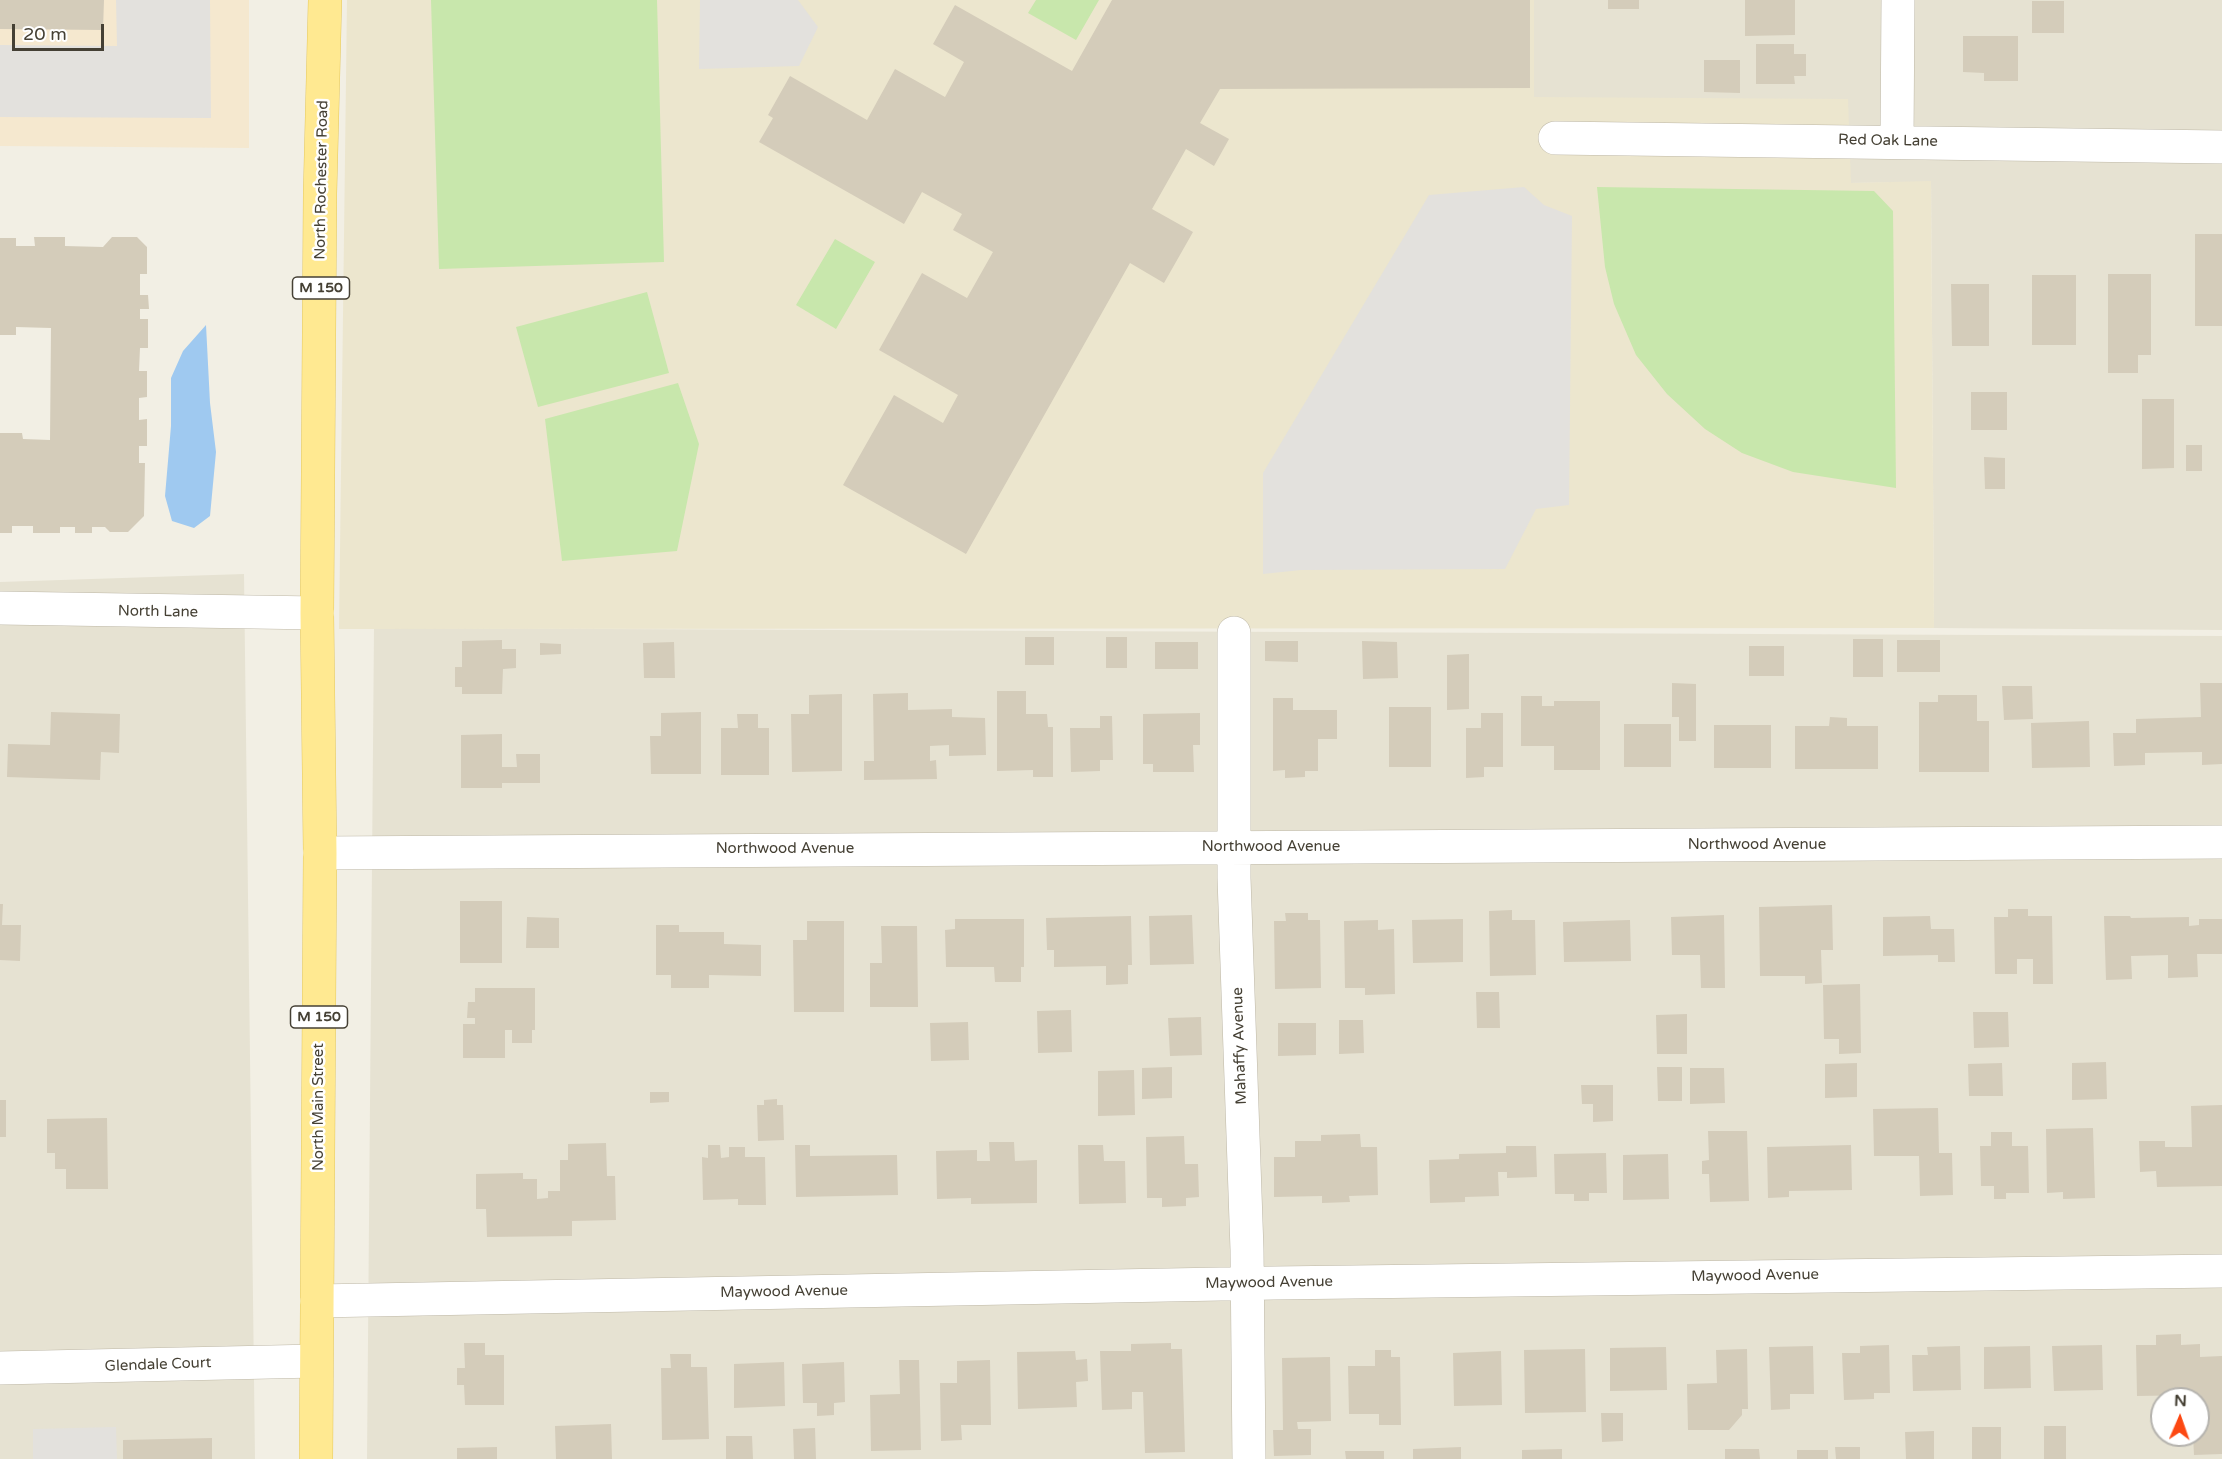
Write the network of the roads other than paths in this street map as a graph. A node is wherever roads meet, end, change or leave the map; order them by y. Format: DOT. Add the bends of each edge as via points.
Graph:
graph roads {
  1 [pos="325,0"];
  2 [pos="1898,0"];
  3 [pos="1555,138"];
  4 [pos="1897,141"];
  5 [pos="2222,147"];
  6 [pos="318,576"];
  7 [pos="0,608"];
  8 [pos="317,613"];
  9 [pos="1234,633"];
  10 [pos="2222,842"];
  11 [pos="1234,848"];
  12 [pos="320,853"];
  13 [pos="2222,1270"];
  14 [pos="1248,1283"];
  15 [pos="317,1301"];
  16 [pos="316,1361"];
  17 [pos="0,1368"];
  18 [pos="316,1459"];
  19 [pos="1248,1459"];
  1 -- 6 [label="main road, North Rochester Road / M 150"];
  2 -- 4 [label="street"];
  3 -- 4 [label="street, Red Oak Lane"];
  4 -- 5 [label="street, Red Oak Lane"];
  6 -- 8 [label="main road, North Main Street / M 150"];
  7 -- 8 [label="street, North Lane"];
  8 -- 12 [label="main road, North Main Street / M 150"];
  9 -- 11 [label="street, Mahaffy Avenue"];
  10 -- 11 [label="street, Northwood Avenue"];
  11 -- 12 [label="street, Northwood Avenue"];
  11 -- 14 [label="street, Mahaffy Avenue"];
  12 -- 15 [label="main road, North Main Street / M 150"];
  13 -- 14 [label="street, Maywood Avenue"];
  14 -- 15 [label="street, Maywood Avenue"];
  14 -- 19 [label="street, Mahaffy Avenue"];
  15 -- 16 [label="main road, North Main Street / M 150"];
  16 -- 17 [label="street, Glendale Court"];
  16 -- 18 [label="main road, North Main Street / M 150"];
}
